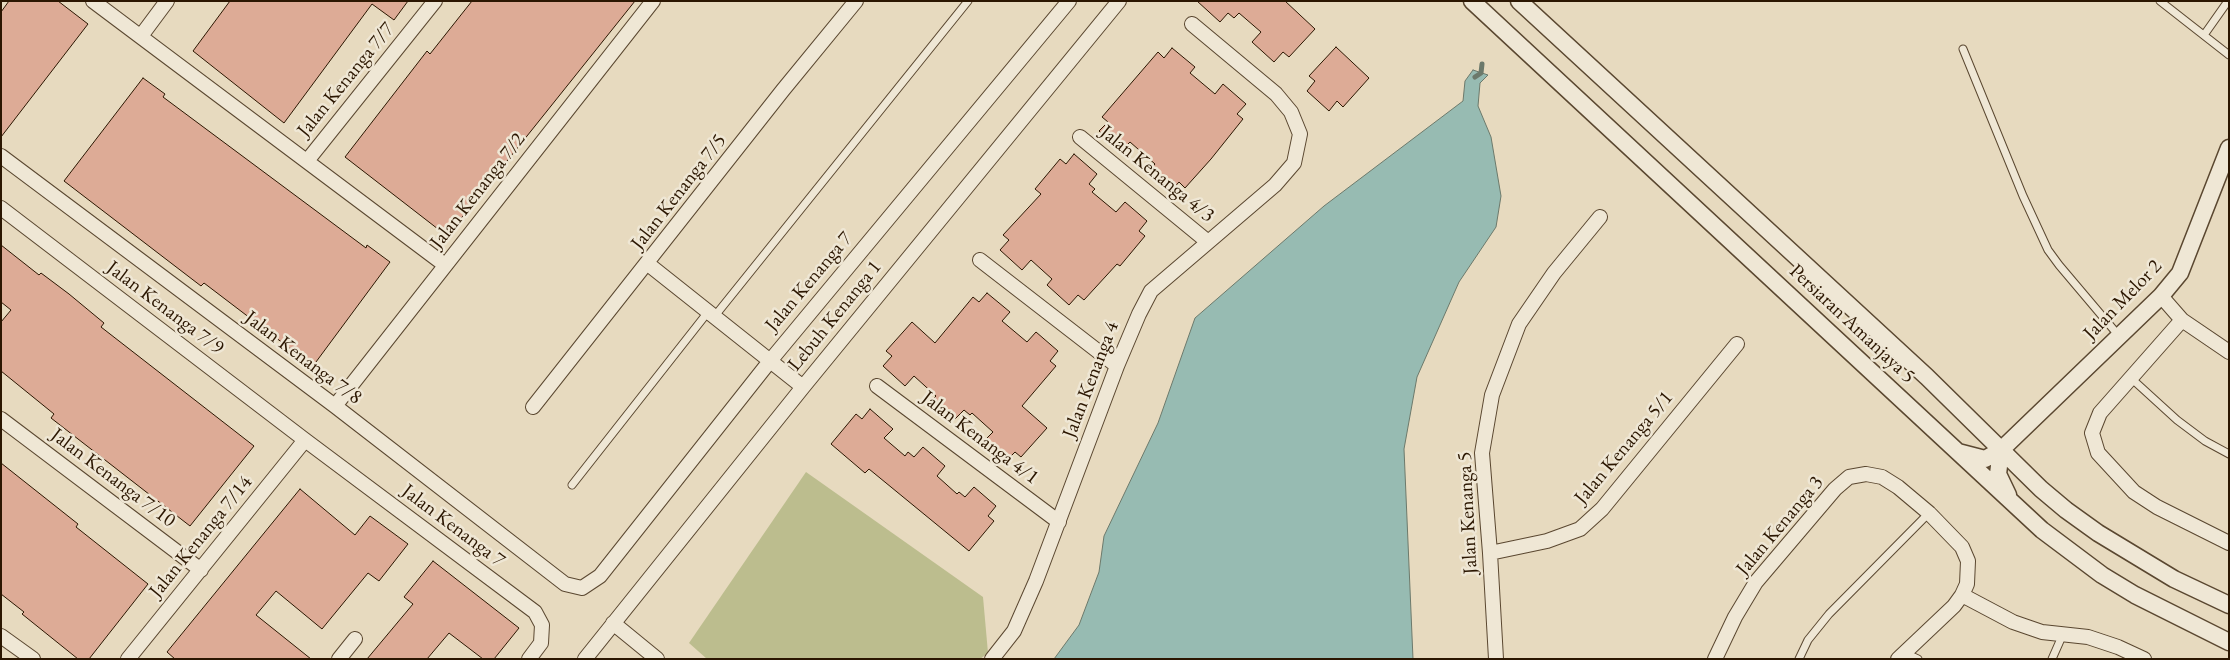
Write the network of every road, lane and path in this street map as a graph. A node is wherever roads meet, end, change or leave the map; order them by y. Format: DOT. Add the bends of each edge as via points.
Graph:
graph roads {
  1 [pos="93,1"];
  2 [pos="167,1"];
  3 [pos="435,1"];
  4 [pos="653,1"];
  5 [pos="856,1"];
  6 [pos="968,1"];
  7 [pos="1069,1"];
  8 [pos="1119,1"];
  9 [pos="1472,1"];
  10 [pos="1519,1"];
  11 [pos="2160,1"];
  12 [pos="2228,1"];
  13 [pos="109,6"];
  14 [pos="1192,24"];
  15 [pos="2204,35"];
  16 [pos="140,36"];
  17 [pos="1963,49"];
  18 [pos="2229,55"];
  19 [pos="1080,137"];
  20 [pos="2229,148"];
  21 [pos="1,156"];
  22 [pos="308,161"];
  23 [pos="1,208"];
  24 [pos="1600,217"];
  25 [pos="1208,242"];
  26 [pos="980,260"];
  27 [pos="648,264"];
  28 [pos="445,265"];
  29 [pos="2161,296"];
  30 [pos="711,314"];
  31 [pos="2182,320"];
  32 [pos="2120,337"];
  33 [pos="1737,344"];
  34 [pos="2229,352"];
  35 [pos="770,361"];
  36 [pos="1117,366"];
  37 [pos="2132,379"];
  38 [pos="877,386"];
  39 [pos="803,387"];
  40 [pos="335,406"];
  41 [pos="533,408"];
  42 [pos="1,419"];
  43 [pos="305,440"];
  44 [pos="2001,450"];
  45 [pos="1956,451"];
  46 [pos="2229,454"];
  47 [pos="572,485"];
  48 [pos="2013,504"];
  49 [pos="1929,513"];
  50 [pos="1058,522"];
  51 [pos="2229,543"];
  52 [pos="1490,553"];
  53 [pos="201,570"];
  54 [pos="582,588"];
  55 [pos="1962,595"];
  56 [pos="2229,605"];
  57 [pos="613,623"];
  58 [pos="2063,634"];
  59 [pos="1,636"];
  60 [pos="355,639"];
  61 [pos="2229,642"];
  62 [pos="1901,656"];
  63 [pos="2141,658"];
  64 [pos="33,659"];
  65 [pos="128,659"];
  66 [pos="339,659"];
  67 [pos="529,659"];
  68 [pos="585,659"];
  69 [pos="657,659"];
  70 [pos="992,659"];
  71 [pos="1496,659"];
  72 [pos="1715,659"];
  73 [pos="1799,659"];
  74 [pos="1918,659"];
  75 [pos="2052,659"];
  1 -- 13 [label="street"];
  2 -- 16 [label="street"];
  3 -- 22 [label="street, Jalan Kenanga 7/7"];
  4 -- 28 [label="street, Jalan Kenanga 7/2"];
  5 -- 27 [label="street, Jalan Kenanga 7/5"];
  6 -- 30 [label="lane"];
  7 -- 35 [label="street, Jalan Kenanga 7"];
  8 -- 39 [label="street, Lebuh Kenanga 1"];
  9 -- 45 [label="street, Persiaran Amanjaya 5"];
  10 -- 44 [label="street, Persiaran Amanjaya 5" via="1927,377"];
  11 -- 15 [label="lane"];
  12 -- 15 [label="lane"];
  13 -- 16 [label="street"];
  14 -- 25 [label="street, Jalan Kenanga 4" via="1276,94 1292,112 1300,134 1294,163 1275,185"];
  15 -- 18 [label="lane"];
  16 -- 22 [label="street"];
  17 -- 32 [label="lane" via="2022,196 2048,250"];
  19 -- 25 [label="street, Jalan Kenanga 4/3"];
  20 -- 29 [label="street, Jalan Melor 2" via="2180,273"];
  21 -- 40 [label="street, Jalan Kenanga 7/8"];
  22 -- 28 [label="street"];
  23 -- 43 [label="street, Jalan Kenanga 7/9"];
  24 -- 52 [label="street, Jalan Kenanga 5" via="1554,273 1519,324 1492,394 1482,452"];
  25 -- 36 [label="street, Jalan Kenanga 4" via="1152,291"];
  26 -- 36 [label="street"];
  27 -- 30 [label="street"];
  27 -- 41 [label="street, Jalan Kenanga 7/5"];
  28 -- 40 [label="street, Jalan Kenanga 7/2"];
  29 -- 31 [label="street"];
  29 -- 32 [label="street, Jalan Melor 2"];
  30 -- 35 [label="street"];
  30 -- 47 [label="lane"];
  31 -- 34 [label="street"];
  31 -- 37 [label="street"];
  32 -- 44 [label="street, Jalan Melor 2"];
  33 -- 52 [label="street, Jalan Kenanga 5/1" via="1602,509 1580,529 1547,541"];
  35 -- 39 [label="street"];
  35 -- 54 [label="street, Jalan Kenanga 7" via="600,576"];
  36 -- 50 [label="street, Jalan Kenanga 4"];
  37 -- 46 [label="lane" via="2205,441"];
  37 -- 51 [label="street" via="2100,413 2092,433 2098,453 2134,492"];
  38 -- 50 [label="street, Jalan Kenanga 4/1"];
  39 -- 57 [label="street, Lebuh Kenanga 1"];
  40 -- 54 [label="street, Jalan Kenanga 7/8" via="565,584"];
  42 -- 53 [label="street, Jalan Kenanga 7/10"];
  43 -- 53 [label="street, Jalan Kenanga 7/14"];
  43 -- 67 [label="street, Jalan Kenanga 7" via="535,612 542,625 541,643"];
  44 -- 45 [label="street" via="1984,459"];
  44 -- 48 [label="street" via="1998,474"];
  44 -- 56 [label="street, Persiaran Amanjaya 5" via="2066,510 2098,533 2174,579"];
  45 -- 48 [label="street, Persiaran Amanjaya 5"];
  48 -- 61 [label="street, Persiaran Amanjaya 5" via="2102,576"];
  49 -- 55 [label="street, Jalan Kenanga 3" via="1962,547 1968,561 1967,584"];
  49 -- 72 [label="street, Jalan Kenanga 3" via="1882,477 1866,474 1849,477 1835,489 1756,582"];
  49 -- 73 [label="lane" via="1829,614 1808,640"];
  50 -- 70 [label="street, Jalan Kenanga 4" via="1014,631"];
  52 -- 71 [label="street, Jalan Kenanga 5"];
  53 -- 65 [label="street, Jalan Kenanga 7/14"];
  55 -- 58 [label="street" via="2013,622 2042,632"];
  55 -- 62 [label="street"];
  57 -- 68 [label="street, Lebuh Kenanga 1"];
  57 -- 69 [label="street"];
  58 -- 63 [label="street" via="2088,637"];
  58 -- 75 [label="lane"];
  59 -- 64 [label="street"];
  60 -- 66 [label="street"];
  62 -- 74 [label="lane"];
}
